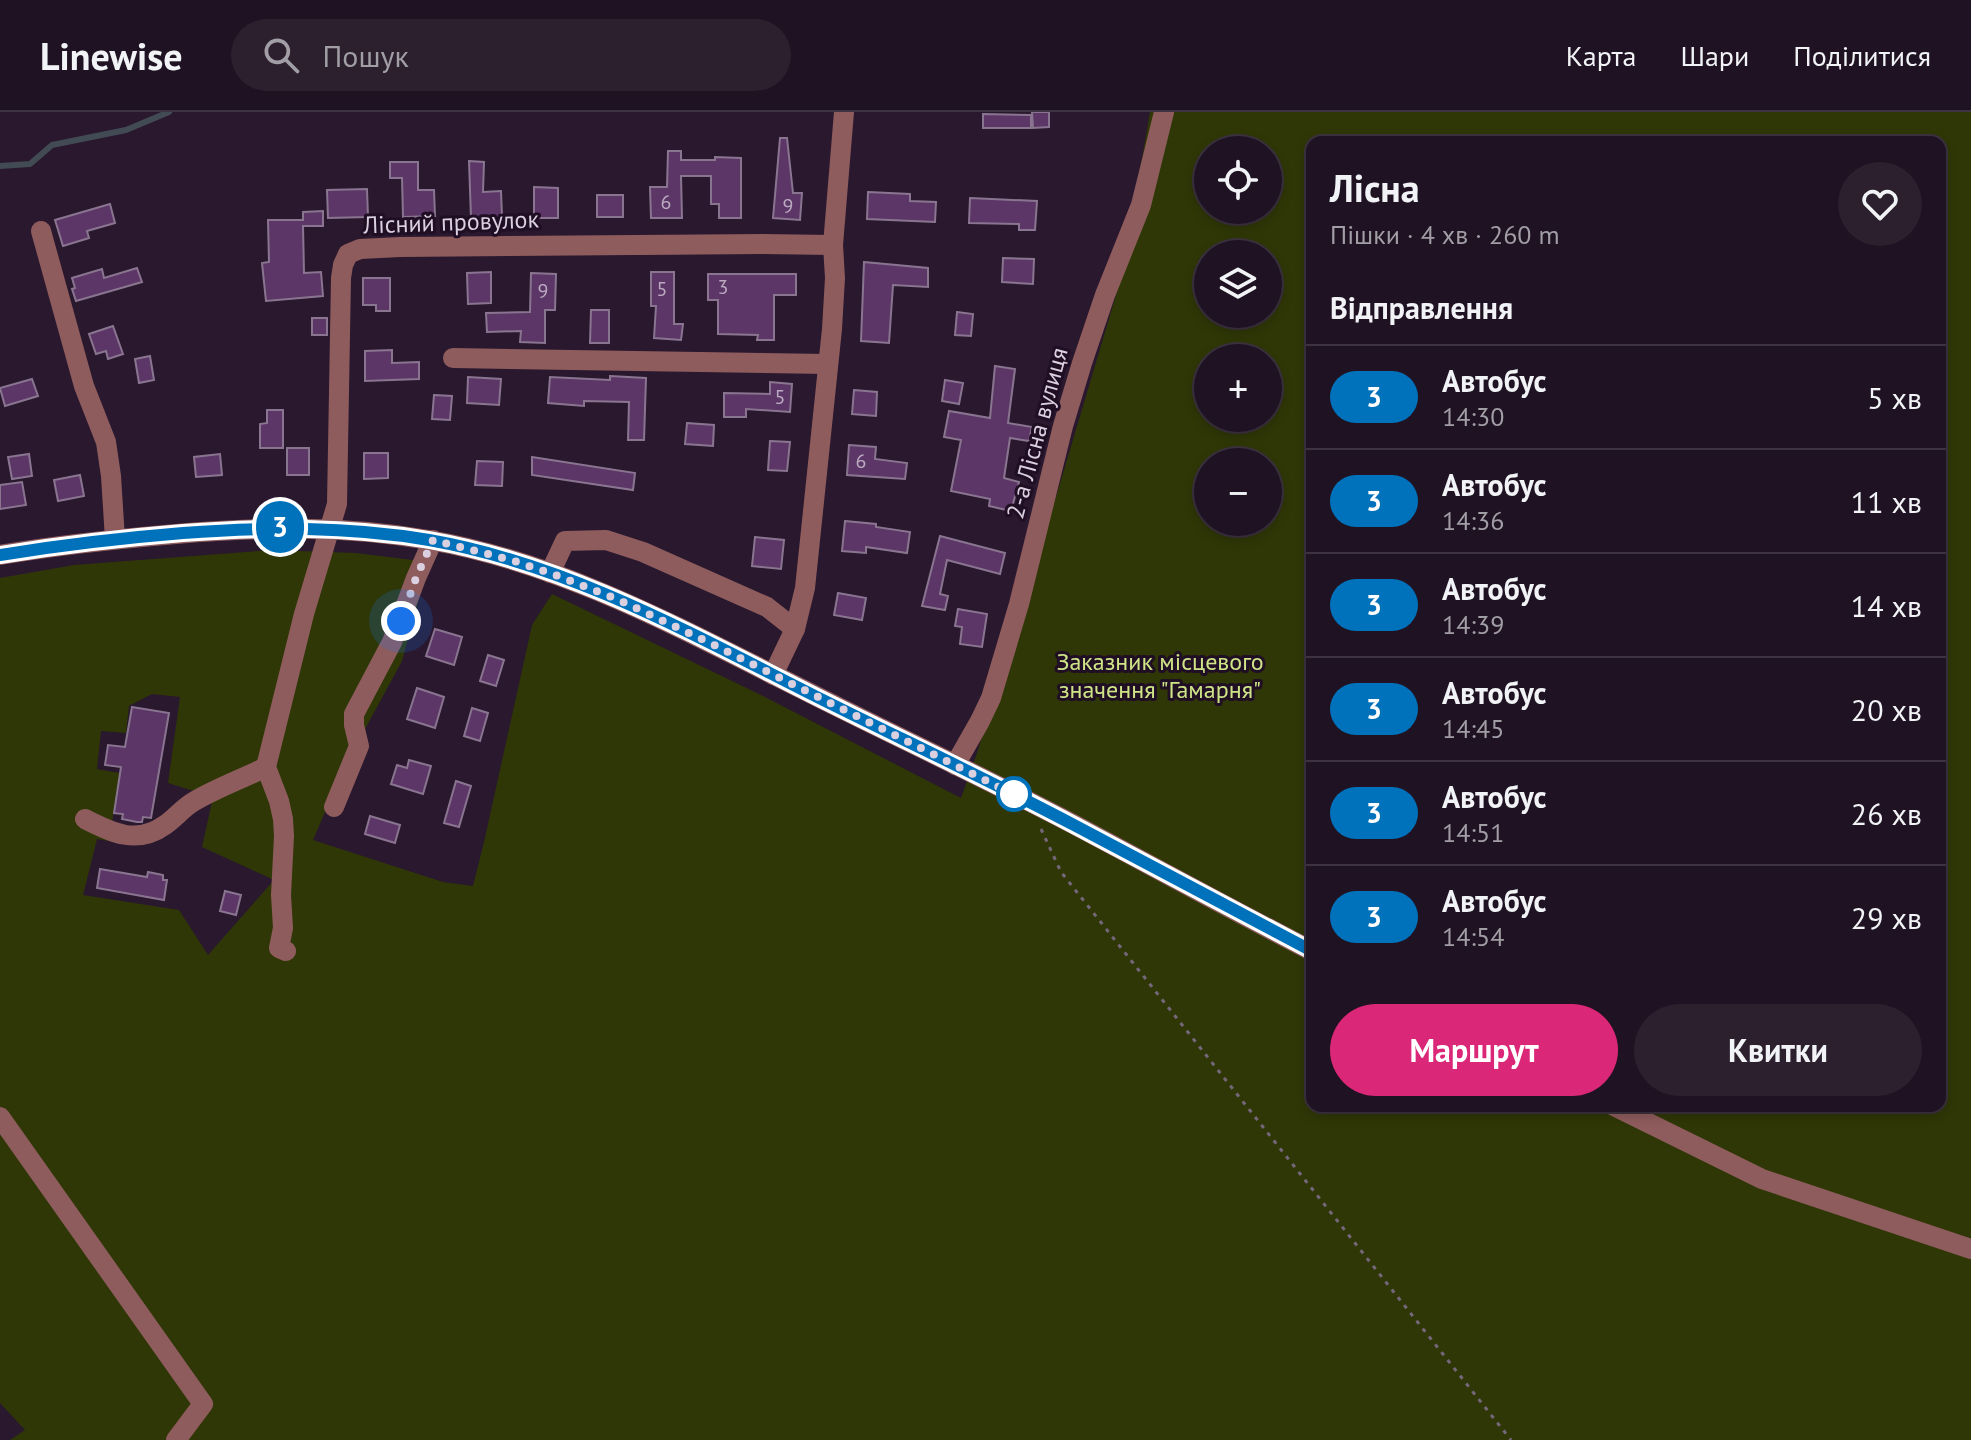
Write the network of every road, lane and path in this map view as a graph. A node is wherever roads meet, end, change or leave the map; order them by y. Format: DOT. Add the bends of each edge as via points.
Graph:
graph roads {
  1 [pos="844,112"];
  2 [pos="1164,112"];
  3 [pos="41,231"];
  4 [pos="833,245"];
  5 [pos="453,358"];
  6 [pos="828,364"];
  7 [pos="330,529"];
  8 [pos="115,539"];
  9 [pos="433,540"];
  10 [pos="0,555"];
  11 [pos="550,573"];
  12 [pos="795,629"];
  13 [pos="773,675"];
  14 [pos="955,765"];
  15 [pos="266,767"];
  16 [pos="1029,802"];
  17 [pos="334,807"];
  18 [pos="85,819"];
  19 [pos="1306,948"];
  20 [pos="286,951"];
  21 [pos="1626,1112"];
  22 [pos="0,1117"];
  23 [pos="1971,1249"];
  24 [pos="176,1440"];
  25 [pos="1511,1440"];
  1 -- 4 [label="street"];
  2 -- 14 [label="street, 2-а Лісна вулиця" via="1141,205 1078,376 991,698"];
  3 -- 8 [label="street" via="84,386 106,442"];
  4 -- 6 [label="street"];
  4 -- 7 [label="street, Лісний провулок" via="464,246 352,252 341,278 338,491"];
  5 -- 6 [label="street"];
  6 -- 12 [label="street" via="805,588"];
  7 -- 8 [label="street" via="265,528"];
  7 -- 9 [label="street"];
  7 -- 15 [label="street"];
  8 -- 10 [label="street"];
  9 -- 11 [label="street"];
  9 -- 17 [label="street" via="392,642 354,714 359,746"];
  11 -- 12 [label="street" via="565,541 606,540 767,607"];
  11 -- 13 [label="street" via="655,616"];
  12 -- 13 [label="street"];
  13 -- 14 [label="street"];
  14 -- 16 [label="street"];
  15 -- 18 [label="street" via="198,799 148,834 128,837"];
  15 -- 20 [label="street" via="283,819 279,948"];
  16 -- 19 [label="street"];
  16 -- 25 [label="path" via="1061,872"];
  21 -- 23 [label="street" via="1762,1179"];
  22 -- 24 [label="street" via="203,1404"];
}
